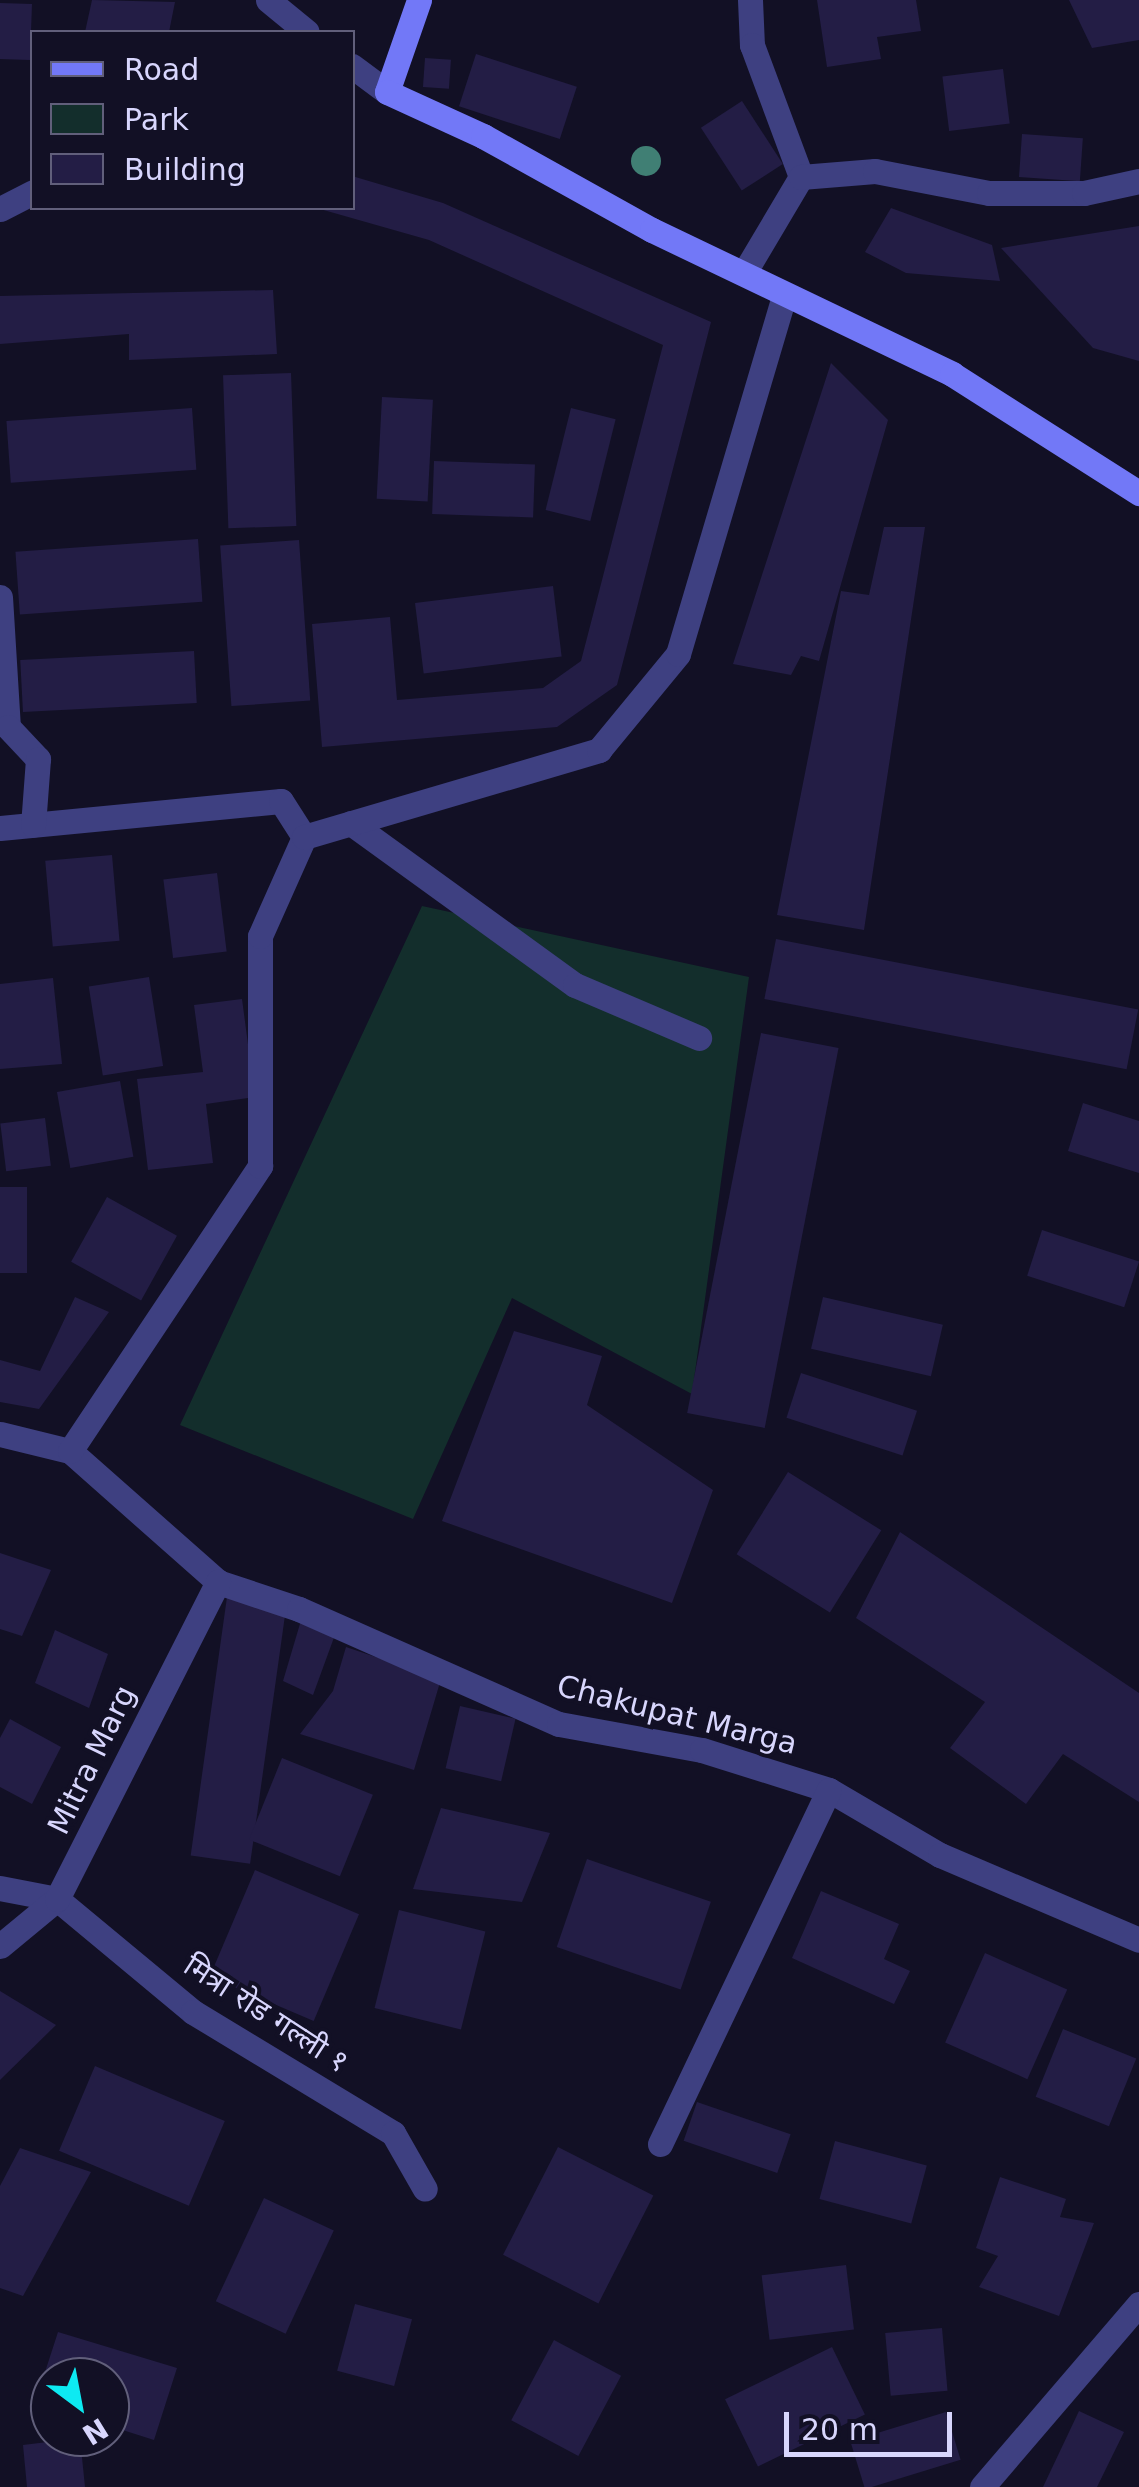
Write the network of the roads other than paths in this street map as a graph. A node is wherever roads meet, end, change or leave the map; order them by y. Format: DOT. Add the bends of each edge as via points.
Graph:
graph roads {
  1 [pos="268,0"];
  2 [pos="419,0"];
  3 [pos="750,0"];
  4 [pos="305,30"];
  5 [pos="355,68"];
  6 [pos="387,92"];
  7 [pos="801,176"];
  8 [pos="1139,181"];
  9 [pos="30,194"];
  10 [pos="0,209"];
  11 [pos="744,272"];
  12 [pos="784,295"];
  13 [pos="1139,493"];
  14 [pos="0,598"];
  15 [pos="352,823"];
  16 [pos="33,825"];
  17 [pos="0,828"];
  18 [pos="304,837"];
  19 [pos="698,1038"];
  20 [pos="0,1434"];
  21 [pos="70,1451"];
  22 [pos="218,1582"];
  23 [pos="829,1790"];
  24 [pos="0,1888"];
  25 [pos="57,1899"];
  26 [pos="1139,1940"];
  27 [pos="0,1946"];
  28 [pos="660,2144"];
  29 [pos="425,2189"];
  30 [pos="1139,2304"];
  31 [pos="982,2487"];
  1 -- 4 [label="street"];
  2 -- 6 [label="street"];
  3 -- 7 [label="street" via="752,45"];
  5 -- 6 [label="street"];
  6 -- 11 [label="street"];
  7 -- 8 [label="street" via="875,171 989,194 1084,194"];
  7 -- 11 [label="street"];
  9 -- 10 [label="street"];
  11 -- 12 [label="street"];
  12 -- 13 [label="street" via="952,374"];
  12 -- 15 [label="street" via="678,654 667,668 599,750"];
  14 -- 16 [label="street" via="8,727 38,759"];
  15 -- 18 [label="street"];
  15 -- 19 [label="street" via="574,985"];
  16 -- 17 [label="street"];
  16 -- 18 [label="street" via="281,801"];
  18 -- 21 [label="street" via="260,936 260,1166"];
  20 -- 21 [label="street, Chakupat Marga"];
  21 -- 22 [label="street, Chakupat Marga"];
  22 -- 23 [label="street, Chakupat Marga" via="299,1609 560,1724 702,1750"];
  22 -- 25 [label="street, Mitra Marg"];
  23 -- 26 [label="street, Chakupat Marga" via="940,1855"];
  23 -- 28 [label="street"];
  24 -- 25 [label="street, मित्रा रोड गल्ली १"];
  25 -- 27 [label="street, Mitra Marg"];
  25 -- 29 [label="street, मित्रा रोड गल्ली १" via="194,2012 393,2133"];
  30 -- 31 [label="street"];
}
